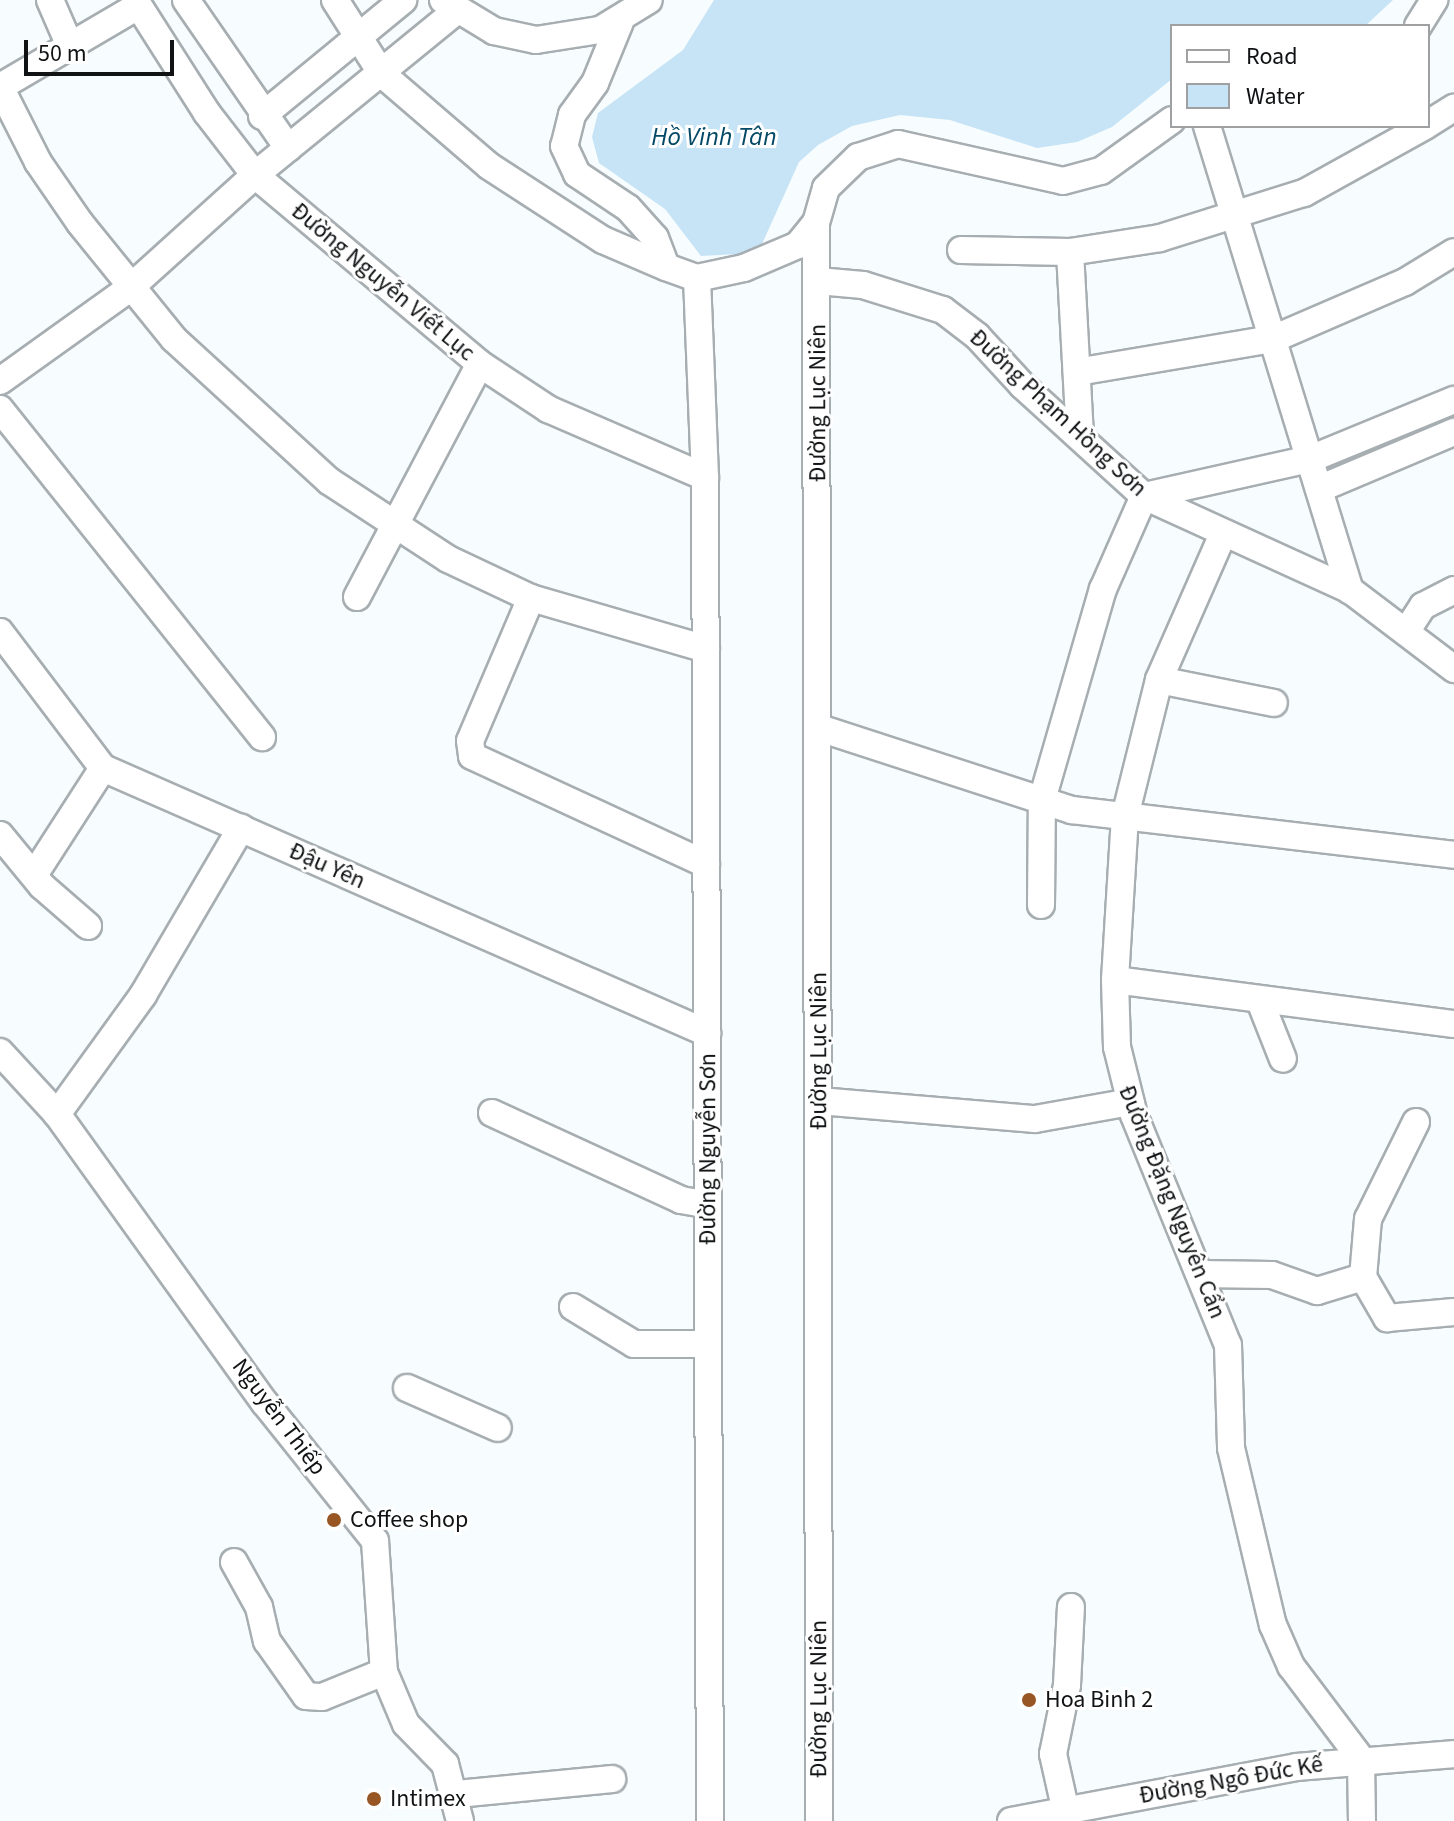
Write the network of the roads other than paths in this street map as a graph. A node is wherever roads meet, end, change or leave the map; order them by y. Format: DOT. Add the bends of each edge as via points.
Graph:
graph roads {
  1 [pos="50,0"];
  2 [pos="186,0"];
  3 [pos="335,0"];
  4 [pos="403,0"];
  5 [pos="649,0"];
  6 [pos="1434,0"];
  7 [pos="136,3"];
  8 [pos="449,5"];
  9 [pos="620,22"];
  10 [pos="1419,24"];
  11 [pos="359,38"];
  12 [pos="70,46"];
  13 [pos="382,74"];
  14 [pos="1454,108"];
  15 [pos="262,116"];
  16 [pos="1170,121"];
  17 [pos="1430,123"];
  18 [pos="1208,128"];
  19 [pos="1422,128"];
  20 [pos="288,148"];
  21 [pos="255,175"];
  22 [pos="1235,218"];
  23 [pos="816,223"];
  24 [pos="961,250"];
  25 [pos="1070,252"];
  26 [pos="1454,252"];
  27 [pos="666,267"];
  28 [pos="697,278"];
  29 [pos="818,281"];
  30 [pos="130,288"];
  31 [pos="1273,339"];
  32 [pos="480,364"];
  33 [pos="1077,372"];
  34 [pos="0,381"];
  35 [pos="1454,400"];
  36 [pos="0,409"];
  37 [pos="1454,432"];
  38 [pos="1080,437"];
  39 [pos="1310,459"];
  40 [pos="705,477"];
  41 [pos="1319,489"];
  42 [pos="1144,496"];
  43 [pos="393,526"];
  44 [pos="1223,534"];
  45 [pos="1350,590"];
  46 [pos="1454,590"];
  47 [pos="357,597"];
  48 [pos="531,598"];
  49 [pos="0,632"];
  50 [pos="1406,632"];
  51 [pos="706,649"];
  52 [pos="1454,669"];
  53 [pos="1159,680"];
  54 [pos="1274,703"];
  55 [pos="819,728"];
  56 [pos="262,737"];
  57 [pos="103,768"];
  58 [pos="1042,800"];
  59 [pos="1125,816"];
  60 [pos="241,828"];
  61 [pos="0,835"];
  62 [pos="1454,855"];
  63 [pos="706,864"];
  64 [pos="34,875"];
  65 [pos="1041,905"];
  66 [pos="88,926"];
  67 [pos="1115,980"];
  68 [pos="1260,1001"];
  69 [pos="1454,1024"];
  70 [pos="707,1033"];
  71 [pos="0,1052"];
  72 [pos="1283,1059"];
  73 [pos="819,1101"];
  74 [pos="1130,1102"];
  75 [pos="492,1113"];
  76 [pos="57,1114"];
  77 [pos="1416,1122"];
  78 [pos="708,1199"];
  79 [pos="1200,1274"];
  80 [pos="1363,1277"];
  81 [pos="573,1307"];
  82 [pos="1454,1312"];
  83 [pos="708,1344"];
  84 [pos="407,1388"];
  85 [pos="498,1428"];
  86 [pos="234,1562"];
  87 [pos="1071,1607"];
  88 [pos="384,1672"];
  89 [pos="1454,1754"];
  90 [pos="1361,1759"];
  91 [pos="612,1779"];
  92 [pos="457,1794"];
  93 [pos="1067,1815"];
  94 [pos="460,1821"];
  95 [pos="710,1821"];
  96 [pos="819,1821"];
  97 [pos="1011,1821"];
  98 [pos="1362,1821"];
  1 -- 12 [label="street"];
  2 -- 15 [label="street"];
  3 -- 11 [label="street"];
  4 -- 11 [label="street"];
  5 -- 9 [label="street"];
  6 -- 10 [label="street"];
  7 -- 12 [label="street"];
  7 -- 21 [label="street, Đường Nguyễn Viết Lục" via="207,113"];
  8 -- 9 [label="street" via="494,31 536,40 579,37"];
  8 -- 13 [label="street"];
  9 -- 27 [label="street" via="595,83 572,115 564,146 577,174 628,208 655,238"];
  11 -- 13 [label="street"];
  11 -- 15 [label="street"];
  12 -- 30 [label="street" via="0,87 38,162"];
  13 -- 20 [label="street"];
  13 -- 27 [label="street" via="489,166 603,240"];
  14 -- 17 [label="street"];
  15 -- 20 [label="street"];
  16 -- 23 [label="street" via="1101,171 1063,181 898,144 858,157 826,188"];
  18 -- 22 [label="street"];
  19 -- 22 [label="street" via="1304,193"];
  20 -- 21 [label="street"];
  21 -- 30 [label="street"];
  21 -- 32 [label="street, Đường Nguyễn Viết Lục"];
  22 -- 25 [label="street" via="1160,238"];
  22 -- 31 [label="street"];
  23 -- 28 [label="street" via="798,245 744,268"];
  23 -- 29 [label="street, Đường Lục Niên"];
  24 -- 25 [label="street"];
  25 -- 33 [label="street"];
  26 -- 31 [label="street" via="1405,282"];
  27 -- 28 [label="street"];
  28 -- 40 [label="street, Đường Nguyễn Sơn"];
  29 -- 38 [label="street, Đường Phạm Hồng Sơn" via="863,285 943,310 977,336"];
  29 -- 55 [label="street, Đường Lục Niên"];
  30 -- 34 [label="street"];
  30 -- 43 [label="street" via="268,430"];
  31 -- 33 [label="street"];
  31 -- 39 [label="street"];
  32 -- 40 [label="street, Đường Nguyễn Viết Lục" via="562,416"];
  32 -- 43 [label="street"];
  33 -- 38 [label="street"];
  35 -- 39 [label="street"];
  36 -- 56 [label="street"];
  37 -- 41 [label="street"];
  38 -- 42 [label="street, Đường Phạm Hồng Sơn"];
  39 -- 41 [label="street"];
  39 -- 42 [label="street"];
  40 -- 51 [label="street, Đường Nguyễn Sơn"];
  41 -- 45 [label="street"];
  42 -- 44 [label="street, Đường Phạm Hồng Sơn"];
  42 -- 58 [label="street" via="1103,589"];
  43 -- 47 [label="street"];
  43 -- 48 [label="street"];
  44 -- 45 [label="street, Đường Phạm Hồng Sơn"];
  44 -- 53 [label="street, Đường Đặng Nguyên Cẩn"];
  45 -- 50 [label="street, Đường Phạm Hồng Sơn"];
  46 -- 50 [label="street" via="1423,606"];
  48 -- 51 [label="street"];
  48 -- 63 [label="street" via="470,741 472,756"];
  49 -- 57 [label="street, Đậu Yên"];
  50 -- 52 [label="street, Đường Phạm Hồng Sơn"];
  51 -- 63 [label="street, Đường Nguyễn Sơn"];
  53 -- 54 [label="street"];
  53 -- 59 [label="street, Đường Đặng Nguyên Cẩn"];
  55 -- 58 [label="street"];
  55 -- 73 [label="street, Đường Lục Niên"];
  57 -- 60 [label="street, Đậu Yên"];
  57 -- 64 [label="street"];
  58 -- 59 [label="street"];
  58 -- 65 [label="street"];
  59 -- 62 [label="street"];
  59 -- 67 [label="street, Đường Đặng Nguyên Cẩn"];
  60 -- 70 [label="street, Đậu Yên"];
  60 -- 76 [label="street" via="143,995"];
  61 -- 64 [label="street"];
  63 -- 70 [label="street, Đường Nguyễn Sơn"];
  64 -- 66 [label="street"];
  67 -- 68 [label="street"];
  67 -- 74 [label="street, Đường Đặng Nguyên Cẩn" via="1117,1047"];
  68 -- 69 [label="street" via="1392,1012"];
  68 -- 72 [label="street"];
  70 -- 78 [label="street, Đường Nguyễn Sơn"];
  71 -- 76 [label="street, Nguyễn Thiếp"];
  73 -- 74 [label="street" via="1035,1119"];
  73 -- 96 [label="street, Đường Lục Niên"];
  74 -- 79 [label="street, Đường Đặng Nguyên Cẩn"];
  75 -- 78 [label="street" via="681,1200 703,1204"];
  76 -- 88 [label="street, Nguyễn Thiếp" via="265,1403 375,1541"];
  77 -- 80 [label="street" via="1368,1219"];
  78 -- 83 [label="street, Đường Nguyễn Sơn"];
  79 -- 80 [label="street" via="1272,1275 1317,1291"];
  79 -- 90 [label="street, Đường Đặng Nguyên Cẩn" via="1228,1345 1231,1448 1273,1625 1291,1666"];
  80 -- 82 [label="street" via="1387,1318"];
  81 -- 83 [label="street" via="634,1344"];
  83 -- 95 [label="street, Đường Nguyễn Sơn"];
  84 -- 85 [label="street"];
  86 -- 88 [label="street" via="259,1607 267,1641 306,1696 322,1697"];
  87 -- 93 [label="street" via="1067,1685 1053,1754"];
  88 -- 92 [label="street, Nguyễn Thiếp" via="406,1724 445,1764"];
  89 -- 90 [label="street, Đường Ngô Đức Kế"];
  90 -- 93 [label="street, Đường Ngô Đức Kế"];
  90 -- 98 [label="street"];
  91 -- 92 [label="street"];
  92 -- 94 [label="street, Nguyễn Thiếp"];
  93 -- 97 [label="street, Đường Ngô Đức Kế"];
}
